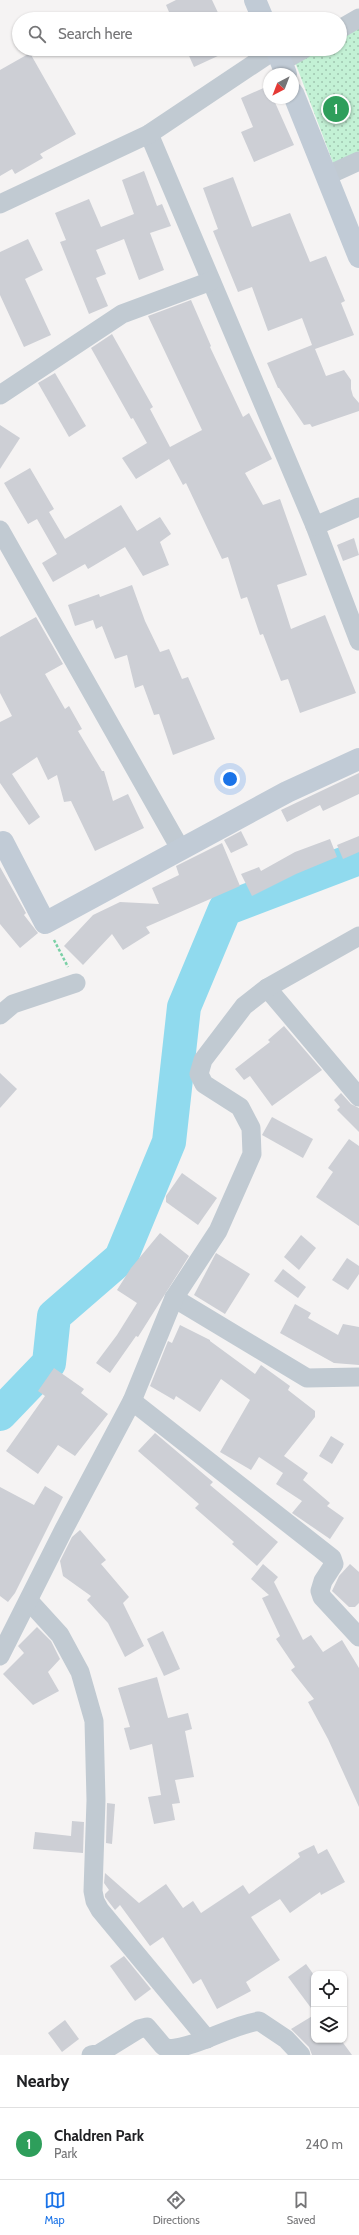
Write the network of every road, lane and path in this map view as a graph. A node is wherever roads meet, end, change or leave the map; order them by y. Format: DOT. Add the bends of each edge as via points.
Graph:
graph roads {
  1 [pos="255,0"];
  2 [pos="260,12"];
  3 [pos="359,18"];
  4 [pos="347,25"];
  5 [pos="280,59"];
  6 [pos="297,104"];
  7 [pos="149,134"];
  8 [pos="359,161"];
  9 [pos="326,176"];
  10 [pos="0,204"];
  11 [pos="359,257"];
  12 [pos="210,282"];
  13 [pos="0,395"];
  14 [pos="359,507"];
  15 [pos="315,526"];
  16 [pos="0,530"];
  17 [pos="359,641"];
  18 [pos="359,759"];
  19 [pos="1,841"];
  20 [pos="181,850"];
  21 [pos="46,923"];
  22 [pos="359,936"];
  23 [pos="76,983"];
  24 [pos="267,988"];
  25 [pos="0,1016"];
  26 [pos="359,1098"];
  27 [pos="174,1298"];
  28 [pos="359,1377"];
  29 [pos="132,1401"];
  30 [pos="29,1602"];
  31 [pos="359,1637"];
  32 [pos="0,1656"];
  33 [pos="208,2039"];
  34 [pos="91,2055"];
  35 [pos="301,2055"];
  1 -- 2 [label="street"];
  3 -- 4 [label="street"];
  5 -- 7 [label="street"];
  6 -- 9 [label="street"];
  7 -- 10 [label="street"];
  7 -- 12 [label="street"];
  8 -- 9 [label="street"];
  9 -- 11 [label="street"];
  12 -- 13 [label="street" via="122,314"];
  12 -- 15 [label="street"];
  14 -- 15 [label="street"];
  15 -- 17 [label="street"];
  16 -- 20 [label="street"];
  18 -- 20 [label="street" via="287,792"];
  19 -- 21 [label="street"];
  20 -- 21 [label="street"];
  21 -- 23 [label="path"];
  22 -- 24 [label="street"];
  23 -- 25 [label="street" via="13,1004"];
  24 -- 26 [label="street"];
  24 -- 27 [label="street" via="244,1006 203,1060 199,1074 204,1084 240,1107 251,1128 252,1154 218,1231"];
  27 -- 28 [label="street" via="307,1378"];
  27 -- 29 [label="street"];
  29 -- 30 [label="street" via="63,1531"];
  29 -- 31 [label="street" via="332,1558 334,1564 320,1591 322,1597"];
  30 -- 32 [label="street"];
  30 -- 33 [label="street" via="60,1635 74,1659 94,1721 95,1901"];
  33 -- 34 [label="street" via="169,2049 163,2046 147,2027 139,2029 100,2053"];
  33 -- 35 [label="street" via="247,2023 259,2021 286,2039"];
}
